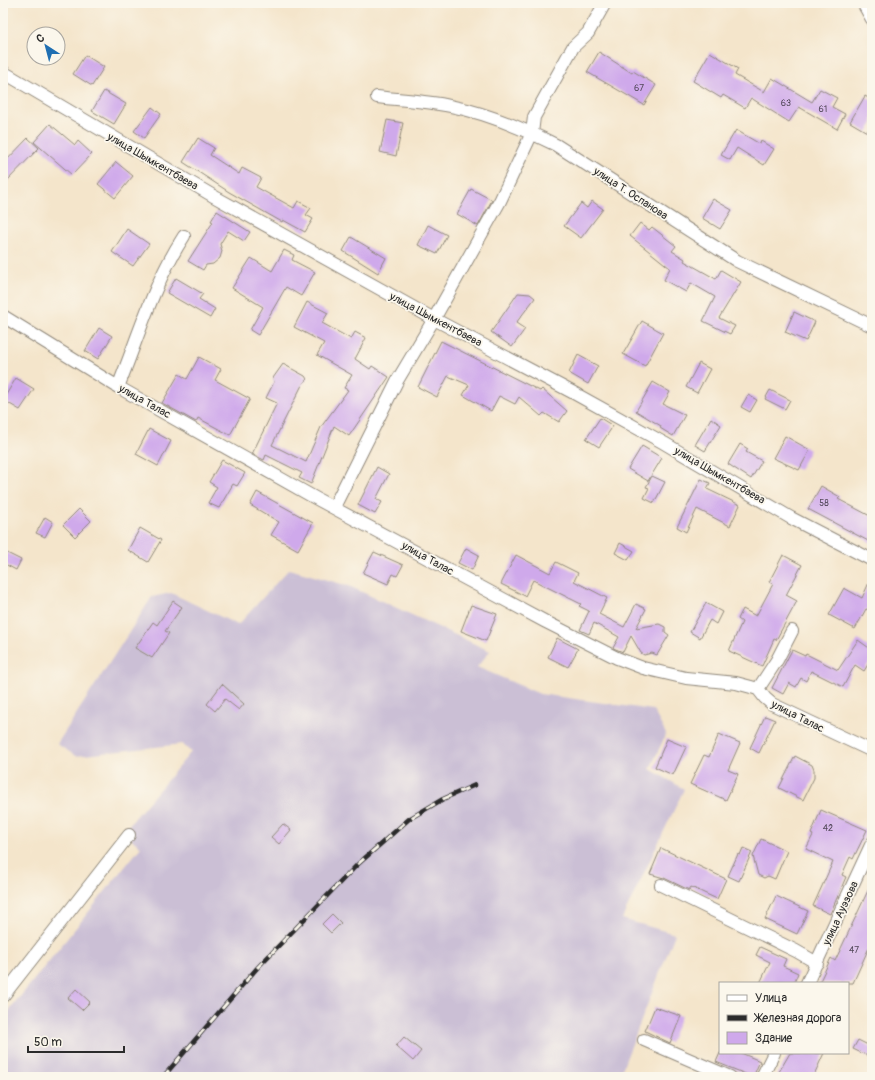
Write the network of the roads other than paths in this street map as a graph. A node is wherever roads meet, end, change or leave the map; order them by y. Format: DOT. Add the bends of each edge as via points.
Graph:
graph roads {
  1 [pos="605,3"];
  2 [pos="863,3"];
  3 [pos="872,19"];
  4 [pos="3,72"];
  5 [pos="377,97"];
  6 [pos="532,133"];
  7 [pos="184,236"];
  8 [pos="3,316"];
  9 [pos="434,319"];
  10 [pos="872,326"];
  11 [pos="118,386"];
  12 [pos="334,507"];
  13 [pos="872,560"];
  14 [pos="792,631"];
  15 [pos="758,689"];
  16 [pos="872,751"];
  17 [pos="129,834"];
  18 [pos="872,843"];
  19 [pos="866,870"];
  20 [pos="661,885"];
  21 [pos="817,962"];
  22 [pos="807,982"];
  23 [pos="3,996"];
  24 [pos="644,1040"];
  25 [pos="774,1054"];
  26 [pos="730,1077"];
  27 [pos="762,1077"];
  1 -- 6 [label="street" via="588,33 573,47 562,65 534,117"];
  2 -- 3 [label="street"];
  4 -- 9 [label="street, улица Шымкентбаева" via="208,193"];
  5 -- 6 [label="street, улица Т. Оспанова" via="450,106 493,118"];
  6 -- 9 [label="street" via="500,201"];
  6 -- 10 [label="street, улица Т. Оспанова" via="556,145 736,261"];
  7 -- 11 [label="street" via="158,281"];
  8 -- 11 [label="street, улица Талас"];
  9 -- 12 [label="street" via="397,381"];
  9 -- 13 [label="street, улица Шымкентбаева" via="572,392 791,518"];
  11 -- 12 [label="street, улица Талас"];
  12 -- 15 [label="street, улица Талас" via="617,658 656,672 736,683"];
  14 -- 15 [label="street"];
  15 -- 16 [label="street, улица Талас" via="772,704"];
  17 -- 23 [label="street"];
  18 -- 19 [label="street, улица Ауэзова"];
  19 -- 21 [label="street, улица Ауэзова"];
  20 -- 21 [label="street"];
  21 -- 22 [label="street, улица Ауэзова"];
  24 -- 26 [label="street"];
  25 -- 27 [label="street"];
}
